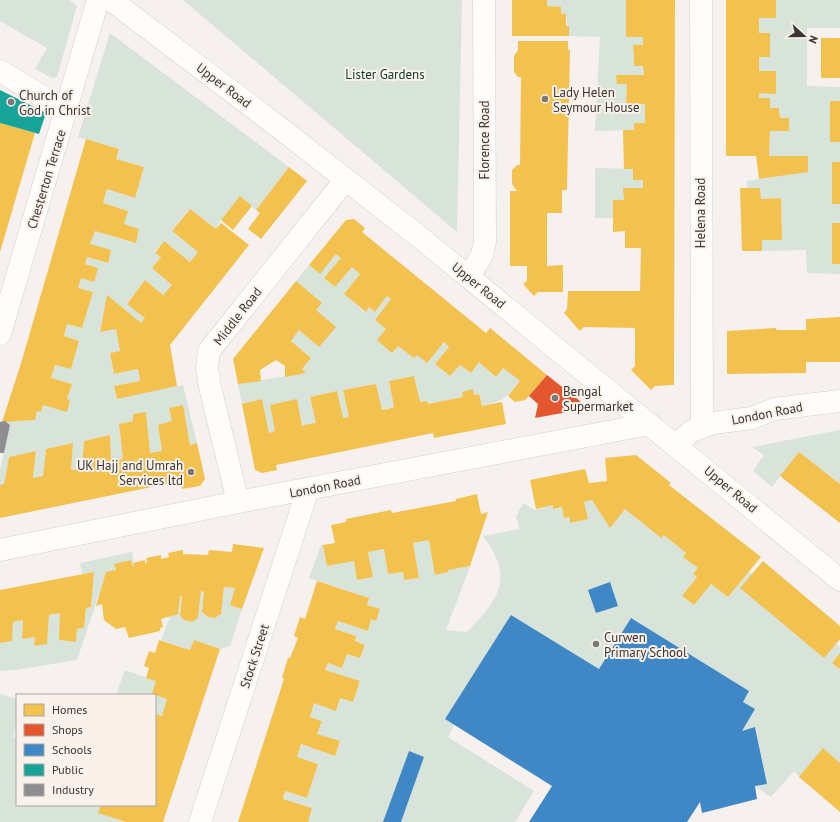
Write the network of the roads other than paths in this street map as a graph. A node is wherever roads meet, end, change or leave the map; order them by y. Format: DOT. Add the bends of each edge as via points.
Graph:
graph roads {
  1 [pos="98,0"];
  2 [pos="111,0"];
  3 [pos="484,0"];
  4 [pos="701,0"];
  5 [pos="0,71"];
  6 [pos="66,111"];
  7 [pos="346,179"];
  8 [pos="469,277"];
  9 [pos="0,334"];
  10 [pos="840,400"];
  11 [pos="650,424"];
  12 [pos="702,426"];
  13 [pos="676,444"];
  14 [pos="308,489"];
  15 [pos="238,502"];
  16 [pos="0,550"];
  17 [pos="840,580"];
  18 [pos="200,822"];
  1 -- 6 [label="street, Chesterton Terrace"];
  2 -- 7 [label="street, Upper Road"];
  3 -- 8 [label="street, Florence Road" via="485,241 482,255"];
  4 -- 12 [label="street, Helena Road"];
  5 -- 6 [label="street"];
  6 -- 9 [label="street, Chesterton Terrace"];
  7 -- 8 [label="street, Upper Road"];
  7 -- 15 [label="street, Middle Road" via="209,351 207,368 210,387"];
  8 -- 11 [label="street, Upper Road"];
  10 -- 12 [label="street, London Road" via="774,409 752,418"];
  11 -- 13 [label="street, Upper Road"];
  11 -- 14 [label="street, London Road"];
  12 -- 13 [label="street, London Road"];
  13 -- 17 [label="street, Upper Road"];
  14 -- 15 [label="street, London Road"];
  14 -- 18 [label="street, Stock Street"];
  15 -- 16 [label="street, London Road"];
}
